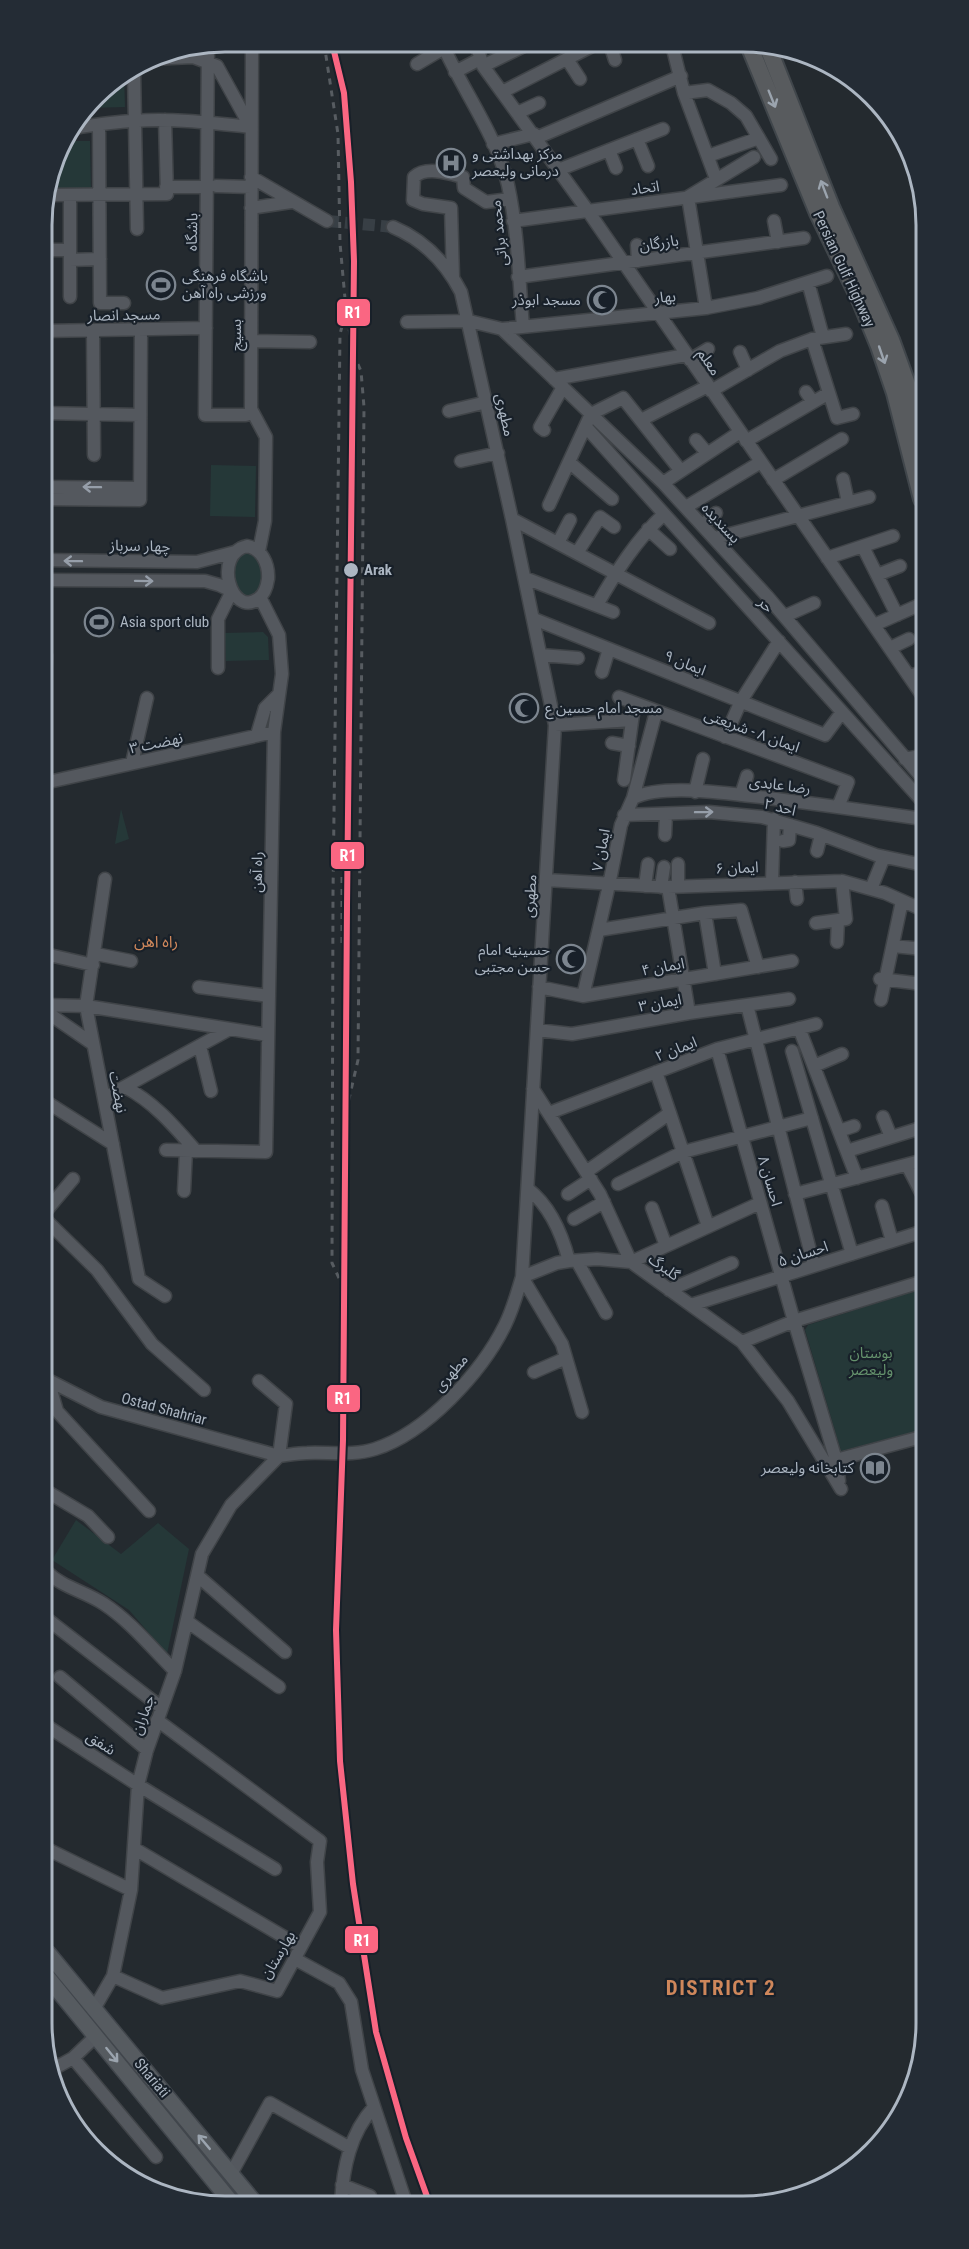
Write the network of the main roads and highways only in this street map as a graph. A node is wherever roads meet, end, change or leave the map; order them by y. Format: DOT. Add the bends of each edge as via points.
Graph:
graph roads {
  1 [pos="752,53"];
  2 [pos="771,55"];
  3 [pos="916,416"];
  4 [pos="916,476"];
  5 [pos="52,1958"];
  6 [pos="52,1983"];
  7 [pos="226,2196"];
  8 [pos="249,2196"];
  1 -- 4 [label="highway, Persian Gulf Highway, one-way" via="818,213 879,346"];
  3 -- 2 [label="highway, Persian Gulf Highway, one-way" via="891,340 831,207"];
  8 -- 5 [label="main road, Shariati, one-way"];
  6 -- 7 [label="main road, Shariati, one-way"];
}
